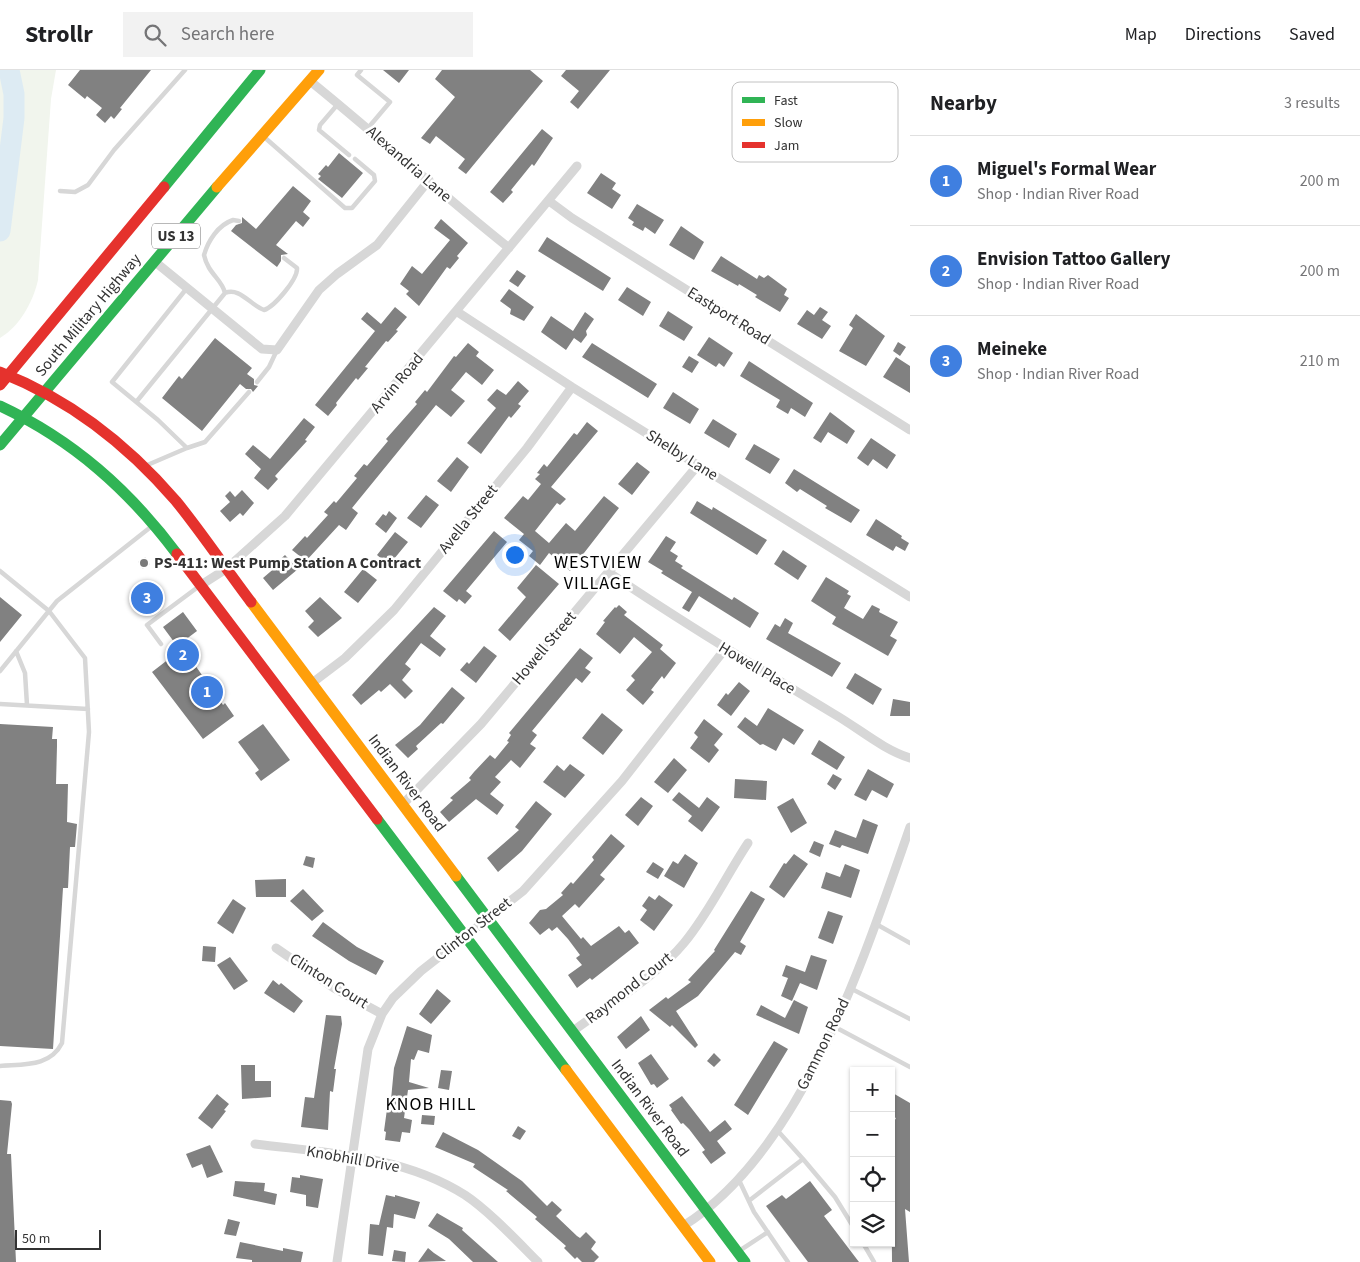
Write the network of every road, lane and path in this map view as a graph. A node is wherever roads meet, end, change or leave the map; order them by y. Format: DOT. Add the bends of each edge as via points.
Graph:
graph roads {
  1 [pos="185,70"];
  2 [pos="260,70"];
  3 [pos="319,70"];
  4 [pos="361,70"];
  5 [pos="310,81"];
  6 [pos="338,104"];
  7 [pos="368,128"];
  8 [pos="262,136"];
  9 [pos="349,155"];
  10 [pos="355,159"];
  11 [pos="577,166"];
  12 [pos="430,180"];
  13 [pos="60,191"];
  14 [pos="549,201"];
  15 [pos="239,221"];
  16 [pos="508,248"];
  17 [pos="284,258"];
  18 [pos="154,261"];
  19 [pos="187,288"];
  20 [pos="225,293"];
  21 [pos="213,309"];
  22 [pos="456,311"];
  23 [pos="276,350"];
  24 [pos="4,373"];
  25 [pos="257,382"];
  26 [pos="0,385"];
  27 [pos="572,387"];
  28 [pos="43,392"];
  29 [pos="249,392"];
  30 [pos="137,402"];
  31 [pos="0,406"];
  32 [pos="23,416"];
  33 [pos="910,430"];
  34 [pos="0,445"];
  35 [pos="186,448"];
  36 [pos="698,465"];
  37 [pos="144,467"];
  38 [pos="155,524"];
  39 [pos="226,569"];
  40 [pos="0,571"];
  41 [pos="608,572"];
  42 [pos="201,585"];
  43 [pos="910,597"];
  44 [pos="49,611"];
  45 [pos="161,644"];
  46 [pos="725,649"];
  47 [pos="16,651"];
  48 [pos="0,671"];
  49 [pos="312,683"];
  50 [pos="0,704"];
  51 [pos="27,705"];
  52 [pos="88,709"];
  53 [pos="910,758"];
  54 [pos="403,804"];
  55 [pos="910,827"];
  56 [pos="748,843"];
  57 [pos="488,919"];
  58 [pos="875,924"];
  59 [pos="464,935"];
  60 [pos="910,943"];
  61 [pos="276,948"];
  62 [pos="850,988"];
  63 [pos="382,1014"];
  64 [pos="910,1019"];
  65 [pos="835,1027"];
  66 [pos="573,1031"];
  67 [pos="0,1066"];
  68 [pos="910,1067"];
  69 [pos="776,1129"];
  70 [pos="255,1144"];
  71 [pos="352,1156"];
  72 [pos="803,1159"];
  73 [pos="738,1178"];
  74 [pos="750,1200"];
  75 [pos="707,1211"];
  76 [pos="850,1221"];
  77 [pos="683,1226"];
  78 [pos="768,1232"];
  79 [pos="865,1247"];
  80 [pos="737,1252"];
  81 [pos="337,1262"];
  82 [pos="538,1262"];
  83 [pos="710,1262"];
  84 [pos="745,1262"];
  85 [pos="788,1262"];
  86 [pos="874,1262"];
  1 -- 13 [label="lane" via="114,150 88,185 75,192"];
  2 -- 24 [label="main road, South Military Highway / US 13"];
  3 -- 5 [label="main road, South Military Highway / US 13"];
  4 -- 7 [label="lane" via="357,76 390,102"];
  5 -- 6 [label="street, Alexandria Lane"];
  5 -- 8 [label="main road, South Military Highway / US 13"];
  6 -- 7 [label="street, Alexandria Lane"];
  6 -- 9 [label="lane" via="319,130"];
  7 -- 12 [label="street, Alexandria Lane"];
  8 -- 10 [label="lane" via="345,208 352,208 375,181 374,175"];
  8 -- 18 [label="main road, South Military Highway / US 13"];
  11 -- 14 [label="street, Arvin Road"];
  12 -- 16 [label="street, Alexandria Lane" via="458,208"];
  12 -- 23 [label="street" via="377,245 319,290"];
  14 -- 16 [label="street, Arvin Road"];
  14 -- 33 [label="street, Eastport Road"];
  15 -- 20 [label="lane" via="233,220 220,227 209,241 204,255 211,274 221,283"];
  16 -- 22 [label="street, Arvin Road"];
  17 -- 20 [label="lane" via="298,271 269,308 256,307 234,291"];
  18 -- 19 [label="street"];
  18 -- 28 [label="main road, South Military Highway / US 13"];
  19 -- 21 [label="street"];
  19 -- 30 [label="lane" via="112,382"];
  20 -- 21 [label="lane"];
  21 -- 23 [label="street" via="262,349"];
  21 -- 30 [label="lane"];
  22 -- 27 [label="street, Shelby Lane"];
  22 -- 39 [label="street, Arvin Road" via="311,487 256,544"];
  23 -- 25 [label="lane"];
  24 -- 26 [label="main road, South Military Highway / US 13"];
  24 -- 28 [label="main road, Indian River Road"];
  27 -- 36 [label="street, Shelby Lane"];
  27 -- 49 [label="street, Avella Street" via="527,448 394,610 345,658"];
  28 -- 32 [label="main road, South Military Highway / US 13"];
  28 -- 37 [label="main road, Indian River Road" via="86,420"];
  29 -- 35 [label="lane" via="205,442"];
  30 -- 35 [label="lane"];
  31 -- 32 [label="main road"];
  32 -- 34 [label="main road, South Military Highway / US 13"];
  32 -- 38 [label="main road" via="82,453"];
  35 -- 37 [label="lane"];
  36 -- 41 [label="street, Howell Street"];
  36 -- 43 [label="street, Shelby Lane"];
  37 -- 39 [label="main road, Indian River Road" via="176,502"];
  38 -- 42 [label="main road"];
  38 -- 44 [label="lane" via="57,601"];
  39 -- 42 [label="street, Arvin Road"];
  39 -- 49 [label="main road, Indian River Road"];
  40 -- 44 [label="lane"];
  41 -- 46 [label="street, Howell Place"];
  41 -- 54 [label="street, Howell Street" via="481,724"];
  42 -- 45 [label="lane" via="147,626"];
  42 -- 59 [label="main road"];
  44 -- 47 [label="lane"];
  44 -- 52 [label="lane" via="85,658"];
  46 -- 53 [label="street, Howell Place" via="884,747"];
  46 -- 57 [label="street, Clinton Street" via="568,843 523,891"];
  47 -- 48 [label="lane"];
  47 -- 51 [label="lane" via="25,673"];
  49 -- 54 [label="main road, Indian River Road"];
  50 -- 51 [label="lane"];
  51 -- 52 [label="lane"];
  52 -- 67 [label="lane" via="88,742 62,1043 51,1059"];
  54 -- 57 [label="main road, Indian River Road"];
  55 -- 58 [label="street, Gammon Road"];
  56 -- 66 [label="street, Raymond Court" via="683,945 666,962"];
  57 -- 59 [label="street, Clinton Street"];
  57 -- 66 [label="main road, Indian River Road"];
  58 -- 60 [label="lane"];
  58 -- 62 [label="street, Gammon Road"];
  59 -- 63 [label="street, Clinton Street" via="420,971"];
  59 -- 77 [label="main road"];
  61 -- 63 [label="street, Clinton Court" via="334,988"];
  62 -- 64 [label="lane"];
  62 -- 65 [label="street, Gammon Road"];
  63 -- 71 [label="street, Clinton Street" via="368,1049"];
  65 -- 68 [label="lane"];
  65 -- 69 [label="street, Gammon Road"];
  66 -- 75 [label="main road, Indian River Road"];
  69 -- 72 [label="lane"];
  69 -- 73 [label="street, Gammon Road"];
  70 -- 71 [label="street, Knobhill Drive"];
  71 -- 81 [label="street, Clinton Street"];
  71 -- 82 [label="street, Knobhill Drive" via="401,1166 466,1196"];
  72 -- 74 [label="lane"];
  72 -- 76 [label="lane" via="835,1197"];
  73 -- 74 [label="lane"];
  73 -- 75 [label="street, Gammon Road"];
  74 -- 78 [label="lane"];
  75 -- 77 [label="street, Gammon Road"];
  75 -- 80 [label="main road, Indian River Road"];
  77 -- 83 [label="main road"];
  78 -- 80 [label="lane"];
  78 -- 85 [label="lane"];
  79 -- 86 [label="lane"];
  80 -- 84 [label="main road, Indian River Road"];
}
